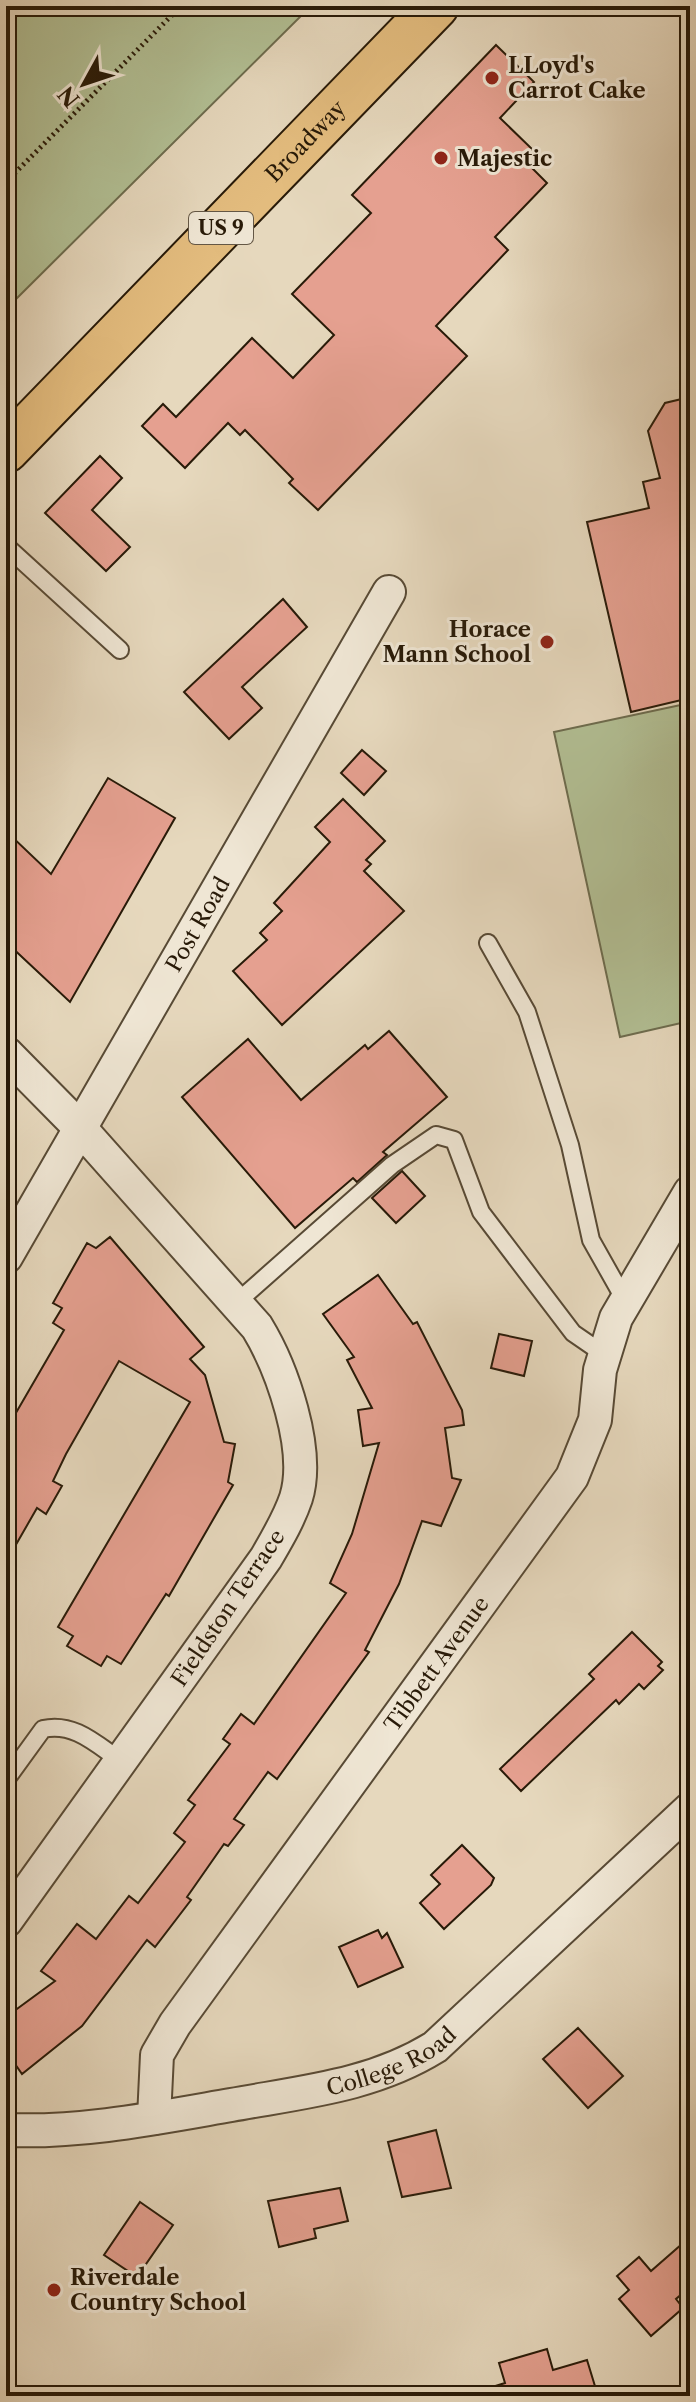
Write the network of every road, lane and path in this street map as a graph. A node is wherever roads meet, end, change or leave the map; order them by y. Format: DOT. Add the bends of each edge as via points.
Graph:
graph roads {
  1 [pos="181,6"];
  2 [pos="436,6"];
  3 [pos="6,182"];
  4 [pos="6,450"];
  5 [pos="6,546"];
  6 [pos="389,592"];
  7 [pos="120,650"];
  8 [pos="488,943"];
  9 [pos="6,1053"];
  10 [pos="80,1128"];
  11 [pos="690,1192"];
  12 [pos="6,1257"];
  13 [pos="626,1302"];
  14 [pos="236,1303"];
  15 [pos="605,1355"];
  16 [pos="121,1761"];
  17 [pos="6,1780"];
  18 [pos="690,1809"];
  19 [pos="6,1921"];
  20 [pos="154,2118"];
  21 [pos="6,2130"];
  1 -- 3 [label="path"];
  2 -- 4 [label="main road, Broadway / US 9"];
  5 -- 7 [label="lane"];
  6 -- 10 [label="street, Post Road"];
  8 -- 13 [label="lane" via="527,1012 570,1145 591,1240"];
  9 -- 10 [label="street, Fieldston Terrace"];
  10 -- 12 [label="street, Post Road"];
  10 -- 14 [label="street, Fieldston Terrace"];
  11 -- 13 [label="street, Tibbett Avenue"];
  13 -- 15 [label="street, Tibbett Avenue"];
  14 -- 15 [label="lane" via="392,1165 436,1135 454,1140 481,1212 522,1268 573,1333"];
  14 -- 16 [label="street, Fieldston Terrace" via="275,1356 288,1393 296,1434 297,1495 266,1558"];
  15 -- 20 [label="street, Tibbett Avenue" via="595,1420 572,1477 175,2024 157,2055"];
  16 -- 17 [label="lane" via="61,1725 43,1729"];
  16 -- 19 [label="street, Fieldston Terrace"];
  18 -- 20 [label="street, College Road" via="435,2047 402,2067 367,2080"];
  20 -- 21 [label="street, College Road" via="61,2132"];
}
